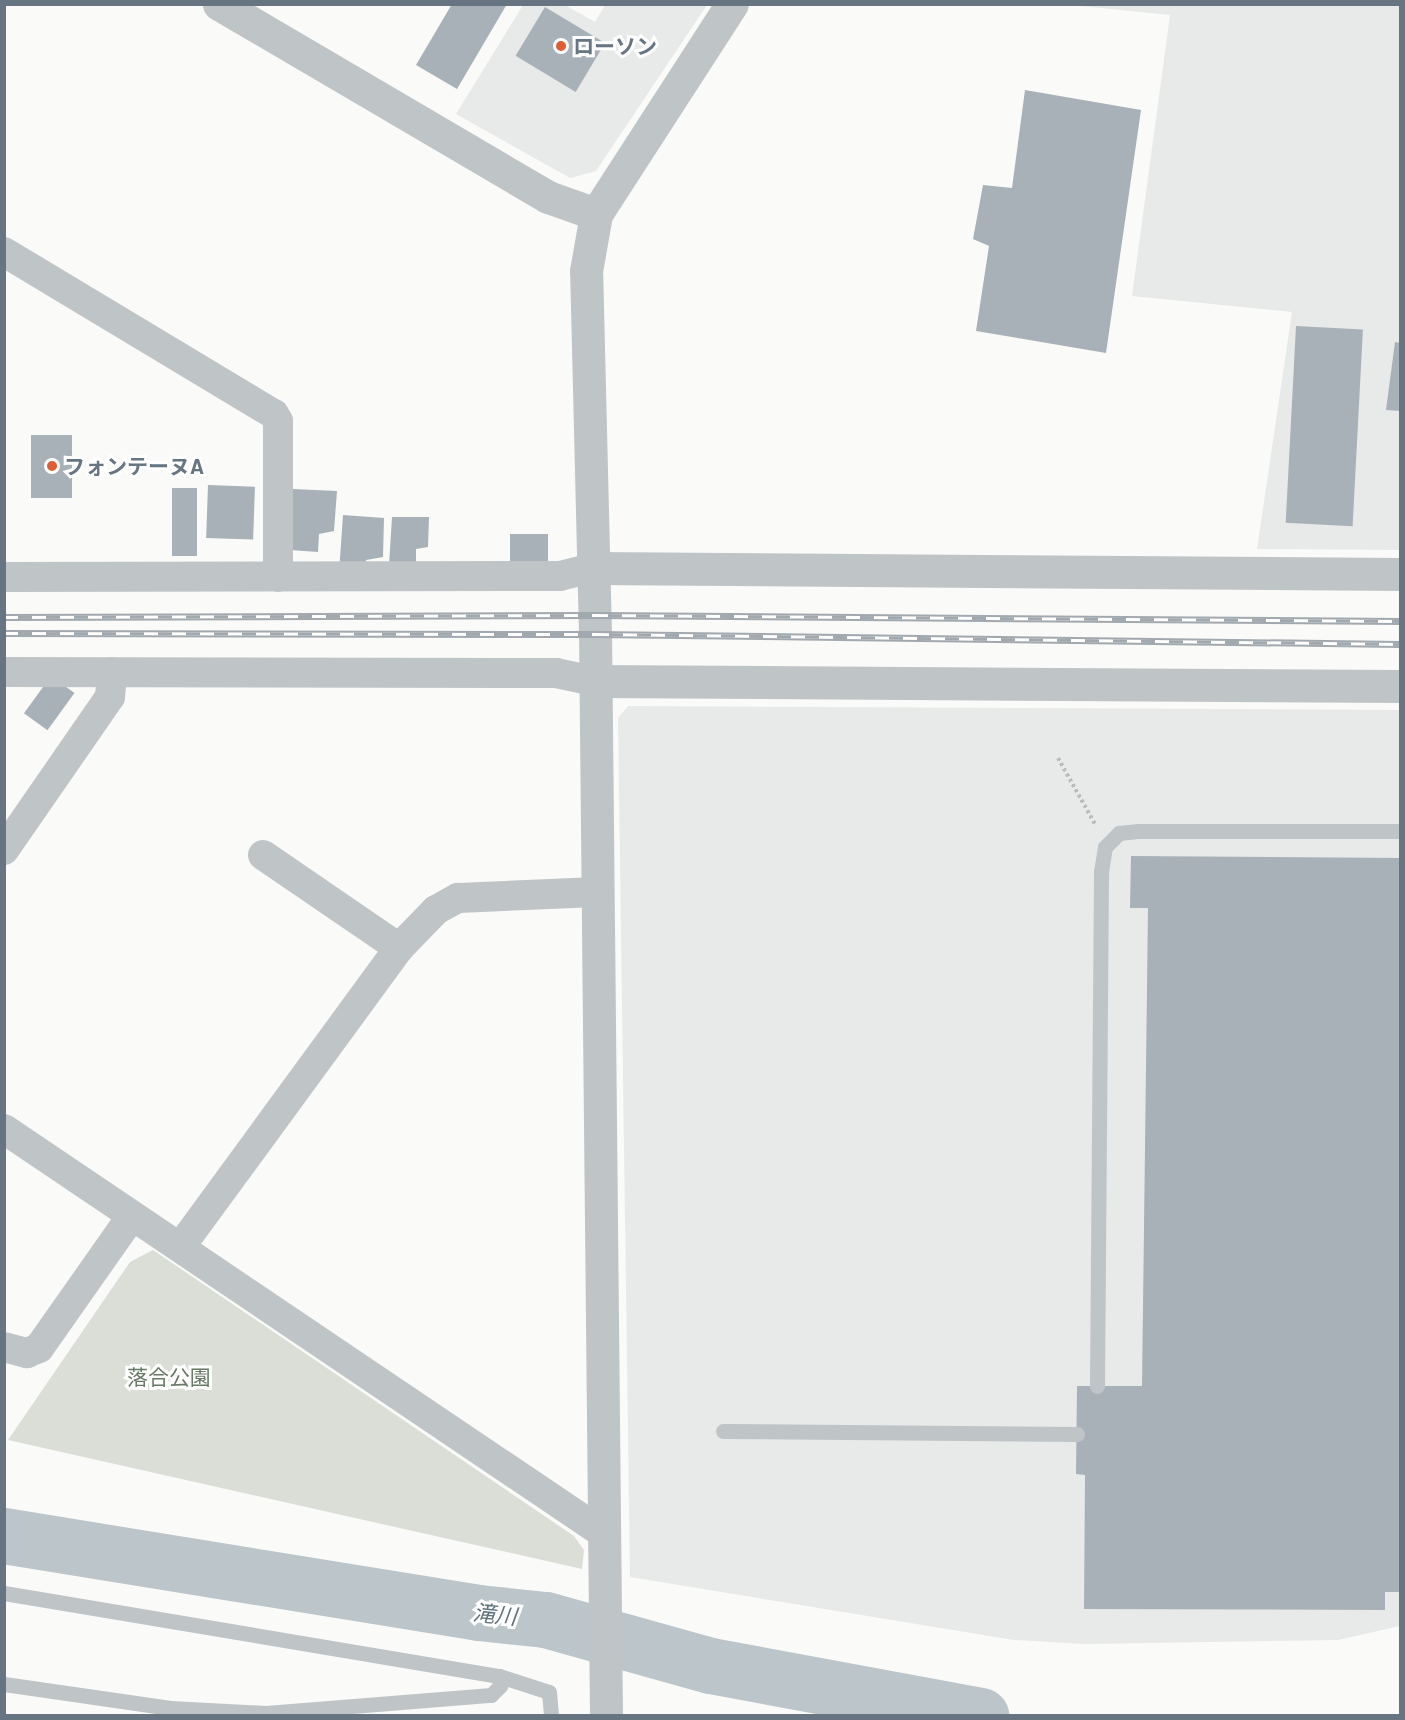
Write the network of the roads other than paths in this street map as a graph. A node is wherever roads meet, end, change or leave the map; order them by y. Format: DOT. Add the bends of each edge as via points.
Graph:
graph roads {
  1 [pos="219,4"];
  2 [pos="732,4"];
  3 [pos="596,214"];
  4 [pos="4,252"];
  5 [pos="592,568"];
  6 [pos="1401,574"];
  7 [pos="4,577"];
  8 [pos="278,577"];
  9 [pos="4,672"];
  10 [pos="112,672"];
  11 [pos="594,681"];
  12 [pos="1401,686"];
  13 [pos="1401,831"];
  14 [pos="4,850"];
  15 [pos="263,855"];
  16 [pos="597,892"];
  17 [pos="399,948"];
  18 [pos="8,1139"];
  19 [pos="131,1217"];
  20 [pos="181,1246"];
  21 [pos="4,1347"];
  22 [pos="1097,1386"];
  23 [pos="723,1431"];
  24 [pos="1077,1434"];
  25 [pos="606,1535"];
  26 [pos="4,1593"];
  27 [pos="499,1676"];
  28 [pos="4,1684"];
  29 [pos="147,1710"];
  30 [pos="551,1716"];
  31 [pos="606,1716"];
  1 -- 3 [label="street" via="548,197"];
  2 -- 3 [label="street"];
  3 -- 5 [label="street" via="586,271"];
  4 -- 8 [label="street" via="274,414 278,421"];
  5 -- 6 [label="street"];
  5 -- 8 [label="street" via="560,576"];
  5 -- 11 [label="street"];
  7 -- 8 [label="street"];
  9 -- 10 [label="street"];
  10 -- 11 [label="street" via="556,673"];
  10 -- 14 [label="street" via="110,697"];
  11 -- 12 [label="street"];
  11 -- 16 [label="street"];
  13 -- 22 [label="lane" via="1137,831 1111,838 1105,847 1101,872"];
  15 -- 17 [label="street"];
  16 -- 17 [label="street" via="458,898 436,910"];
  16 -- 25 [label="street"];
  17 -- 20 [label="street"];
  18 -- 19 [label="street"];
  19 -- 20 [label="street"];
  19 -- 21 [label="street" via="34,1353"];
  20 -- 25 [label="street"];
  23 -- 24 [label="lane"];
  25 -- 31 [label="street"];
  26 -- 27 [label="lane"];
  27 -- 29 [label="lane" via="500,1686 491,1695 266,1713"];
  27 -- 30 [label="lane" via="549,1692"];
  28 -- 29 [label="lane"];
}
